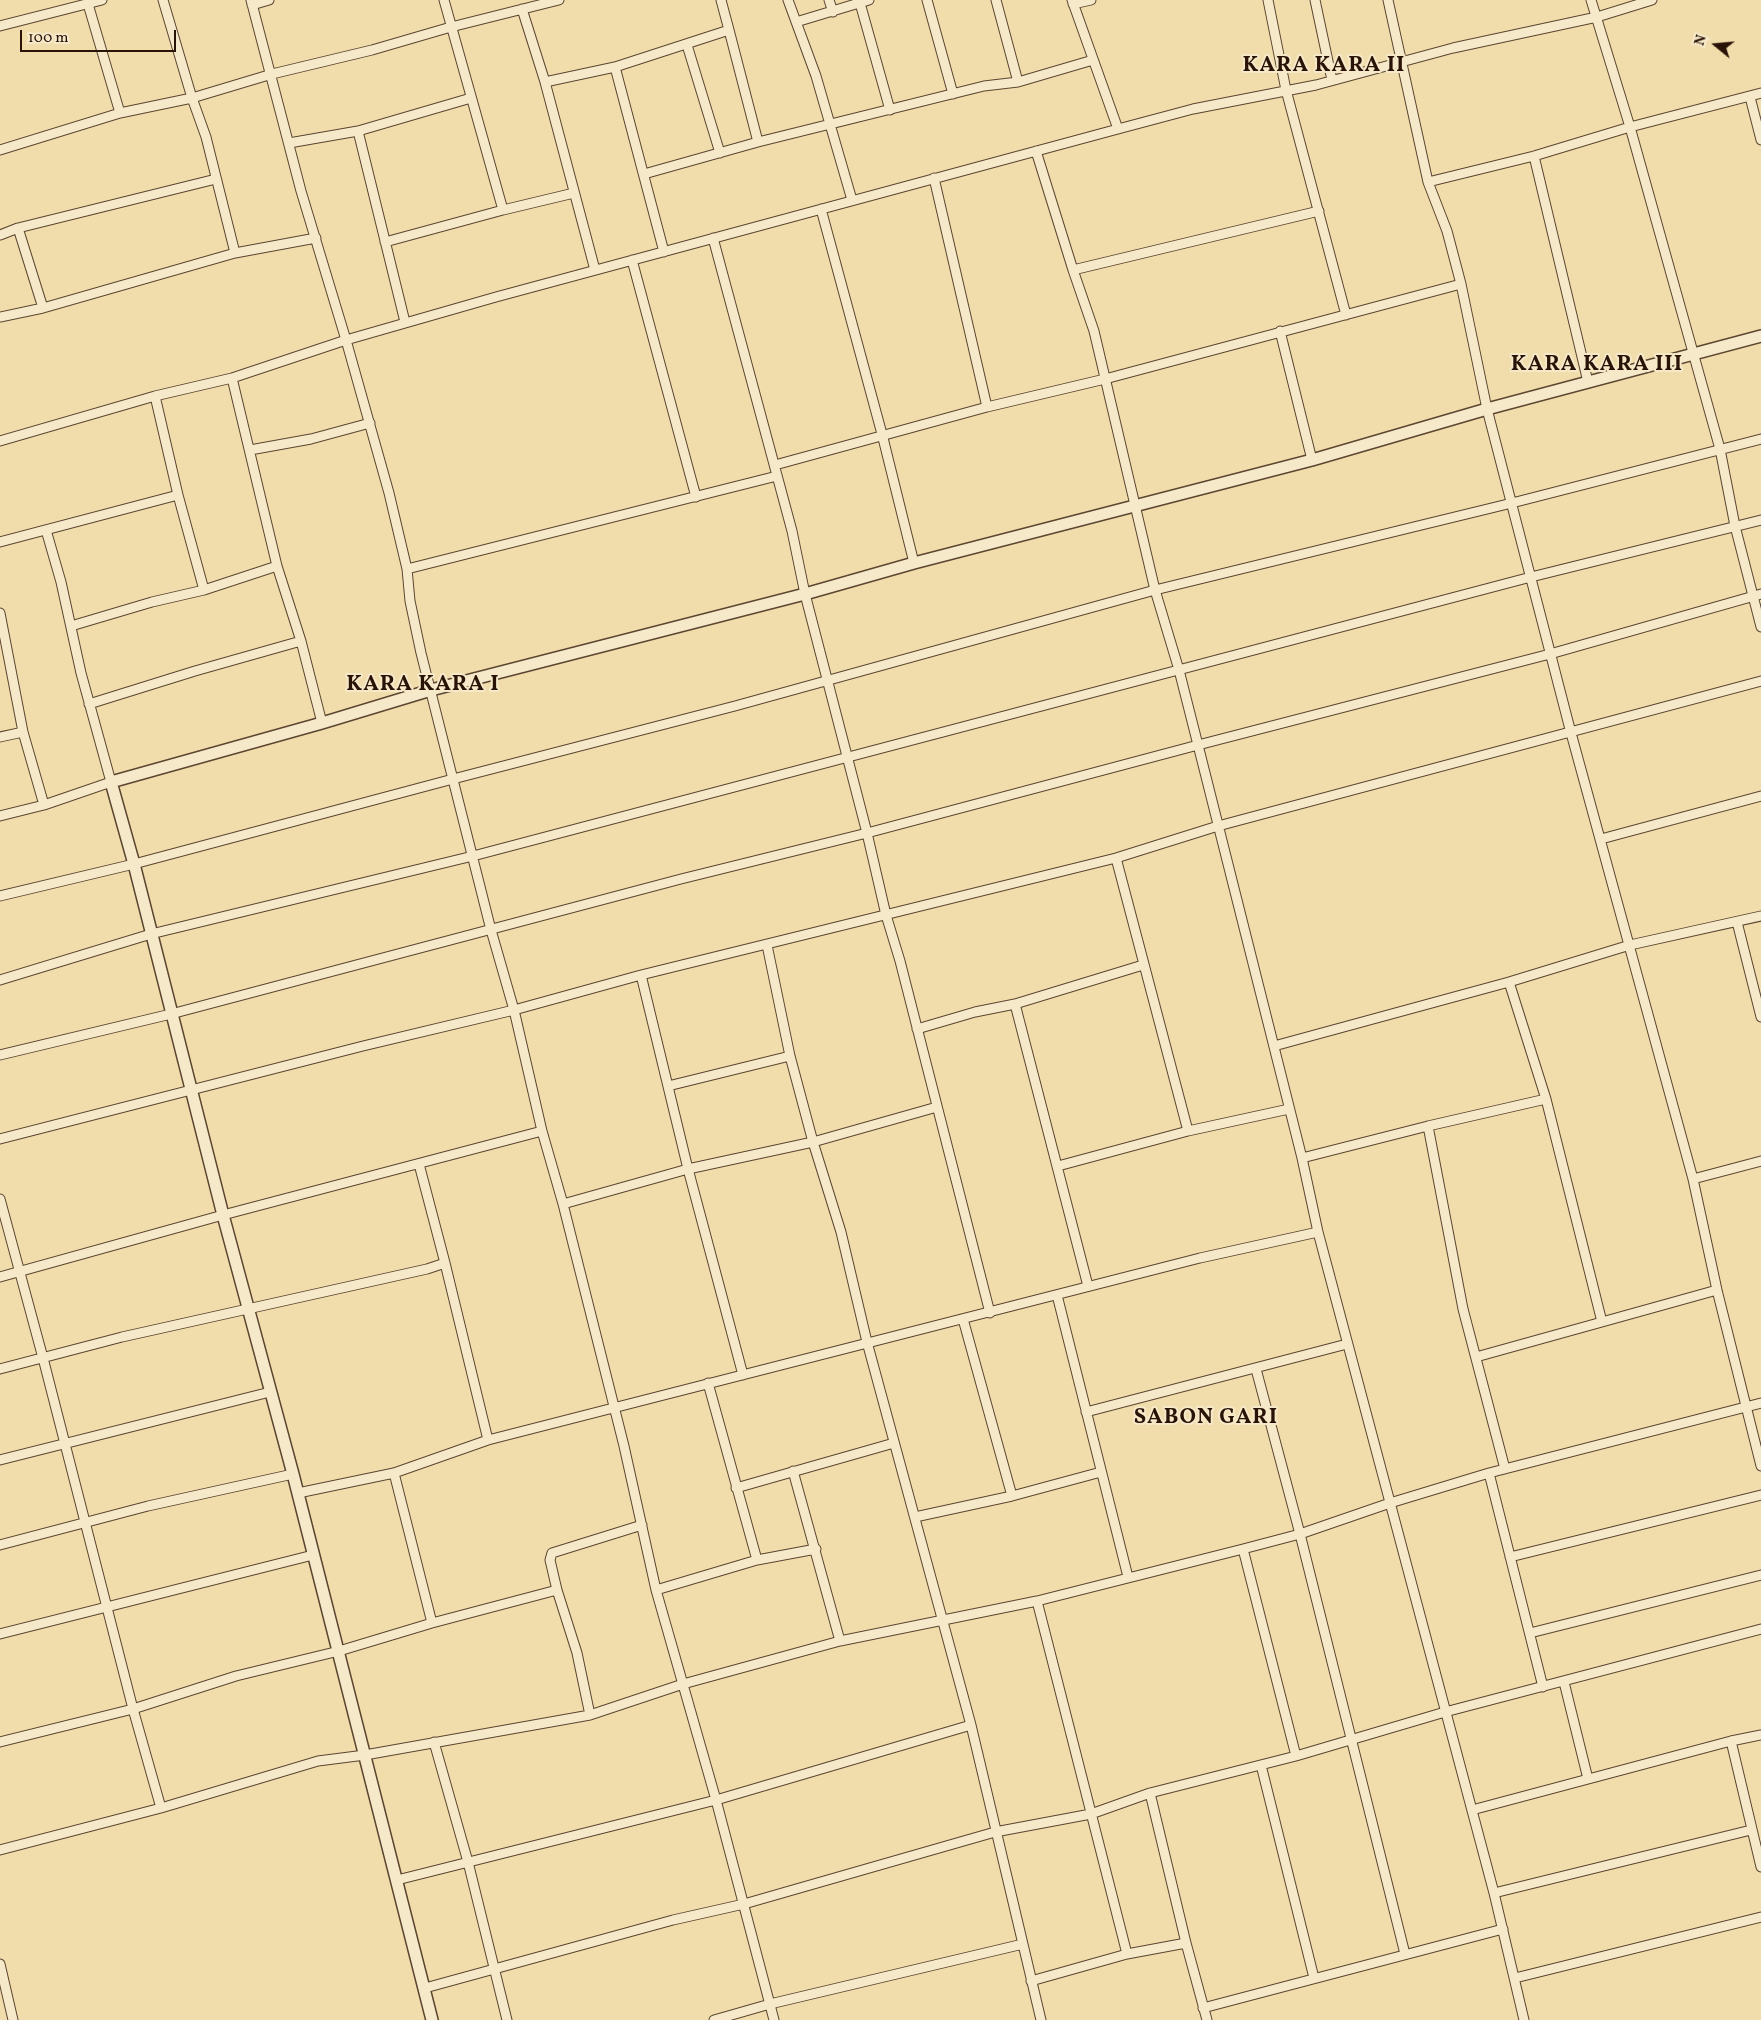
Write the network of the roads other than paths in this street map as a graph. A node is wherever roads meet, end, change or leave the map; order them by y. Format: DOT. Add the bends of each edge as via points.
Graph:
graph roads {
  1 [pos="102,0"];
  2 [pos="163,0"];
  3 [pos="269,0"];
  4 [pos="444,0"];
  5 [pos="559,0"];
  6 [pos="721,0"];
  7 [pos="788,0"];
  8 [pos="829,0"];
  9 [pos="927,0"];
  10 [pos="996,0"];
  11 [pos="1091,0"];
  12 [pos="1268,0"];
  13 [pos="1315,0"];
  14 [pos="1388,0"];
  15 [pos="1592,0"];
  16 [pos="1652,0"];
  17 [pos="864,1"];
  18 [pos="252,2"];
  19 [pos="1073,2"];
  20 [pos="88,4"];
  21 [pos="522,9"];
  22 [pos="833,12"];
  23 [pos="1597,17"];
  24 [pos="796,22"];
  25 [pos="0,26"];
  26 [pos="451,26"];
  27 [pos="729,30"];
  28 [pos="687,45"];
  29 [pos="1093,60"];
  30 [pos="1403,61"];
  31 [pos="615,67"];
  32 [pos="272,74"];
  33 [pos="1332,80"];
  34 [pos="544,82"];
  35 [pos="1018,82"];
  36 [pos="1286,90"];
  37 [pos="1761,93"];
  38 [pos="953,94"];
  39 [pos="1750,97"];
  40 [pos="192,98"];
  41 [pos="471,98"];
  42 [pos="890,110"];
  43 [pos="120,113"];
  44 [pos="829,126"];
  45 [pos="1630,127"];
  46 [pos="1118,129"];
  47 [pos="358,131"];
  48 [pos="1761,140"];
  49 [pos="758,142"];
  50 [pos="289,143"];
  51 [pos="0,150"];
  52 [pos="1036,151"];
  53 [pos="720,153"];
  54 [pos="1534,156"];
  55 [pos="644,174"];
  56 [pos="934,178"];
  57 [pos="216,179"];
  58 [pos="1428,182"];
  59 [pos="574,193"];
  60 [pos="852,200"];
  61 [pos="822,209"];
  62 [pos="503,210"];
  63 [pos="1319,211"];
  64 [pos="18,228"];
  65 [pos="0,235"];
  66 [pos="316,238"];
  67 [pos="713,238"];
  68 [pos="385,242"];
  69 [pos="664,252"];
  70 [pos="234,253"];
  71 [pos="632,260"];
  72 [pos="595,270"];
  73 [pos="1073,270"];
  74 [pos="1461,284"];
  75 [pos="43,308"];
  76 [pos="1346,315"];
  77 [pos="0,317"];
  78 [pos="405,322"];
  79 [pos="1280,331"];
  80 [pos="1761,336"];
  81 [pos="346,340"];
  82 [pos="1693,353"];
  83 [pos="232,378"];
  84 [pos="1105,379"];
  85 [pos="1588,382"];
  86 [pos="155,396"];
  87 [pos="987,407"];
  88 [pos="1487,409"];
  89 [pos="370,423"];
  90 [pos="882,434"];
  91 [pos="1761,439"];
  92 [pos="0,441"];
  93 [pos="1720,449"];
  94 [pos="250,450"];
  95 [pos="1312,460"];
  96 [pos="774,465"];
  97 [pos="777,476"];
  98 [pos="178,495"];
  99 [pos="696,497"];
  100 [pos="1512,503"];
  101 [pos="1136,506"];
  102 [pos="1761,520"];
  103 [pos="1735,526"];
  104 [pos="46,530"];
  105 [pos="0,542"];
  106 [pos="914,563"];
  107 [pos="277,566"];
  108 [pos="407,569"];
  109 [pos="1530,577"];
  110 [pos="204,590"];
  111 [pos="1155,590"];
  112 [pos="806,594"];
  113 [pos="1756,596"];
  114 [pos="0,612"];
  115 [pos="71,626"];
  116 [pos="1761,627"];
  117 [pos="301,641"];
  118 [pos="1550,654"];
  119 [pos="1179,670"];
  120 [pos="827,681"];
  121 [pos="1761,681"];
  122 [pos="431,690"];
  123 [pos="90,704"];
  124 [pos="322,723"];
  125 [pos="23,732"];
  126 [pos="1571,733"];
  127 [pos="0,737"];
  128 [pos="1198,744"];
  129 [pos="847,757"];
  130 [pos="453,778"];
  131 [pos="111,782"];
  132 [pos="1761,796"];
  133 [pos="44,805"];
  134 [pos="0,816"];
  135 [pos="1218,826"];
  136 [pos="867,833"];
  137 [pos="1601,839"];
  138 [pos="473,856"];
  139 [pos="1116,858"];
  140 [pos="134,864"];
  141 [pos="0,896"];
  142 [pos="886,915"];
  143 [pos="1761,916"];
  144 [pos="1737,922"];
  145 [pos="491,930"];
  146 [pos="151,934"];
  147 [pos="768,945"];
  148 [pos="1630,945"];
  149 [pos="1143,966"];
  150 [pos="641,975"];
  151 [pos="0,980"];
  152 [pos="1509,982"];
  153 [pos="1016,1004"];
  154 [pos="514,1010"];
  155 [pos="171,1014"];
  156 [pos="1761,1017"];
  157 [pos="917,1028"];
  158 [pos="1274,1046"];
  159 [pos="0,1055"];
  160 [pos="790,1056"];
  161 [pos="668,1086"];
  162 [pos="190,1091"];
  163 [pos="1546,1099"];
  164 [pos="937,1107"];
  165 [pos="1289,1109"];
  166 [pos="1428,1126"];
  167 [pos="542,1131"];
  168 [pos="1188,1131"];
  169 [pos="0,1139"];
  170 [pos="813,1142"];
  171 [pos="1302,1158"];
  172 [pos="1761,1161"];
  173 [pos="419,1164"];
  174 [pos="1058,1166"];
  175 [pos="688,1169"];
  176 [pos="1693,1179"];
  177 [pos="0,1198"];
  178 [pos="562,1204"];
  179 [pos="223,1215"];
  180 [pos="1318,1232"];
  181 [pos="445,1263"];
  182 [pos="19,1272"];
  183 [pos="0,1277"];
  184 [pos="1088,1286"];
  185 [pos="1717,1290"];
  186 [pos="1057,1295"];
  187 [pos="249,1308"];
  188 [pos="990,1313"];
  189 [pos="962,1319"];
  190 [pos="1602,1322"];
  191 [pos="867,1342"];
  192 [pos="1347,1344"];
  193 [pos="1476,1357"];
  194 [pos="43,1358"];
  195 [pos="0,1369"];
  196 [pos="1256,1369"];
  197 [pos="743,1375"];
  198 [pos="708,1384"];
  199 [pos="270,1392"];
  200 [pos="1761,1403"];
  201 [pos="614,1407"];
  202 [pos="1746,1407"];
  203 [pos="1086,1412"];
  204 [pos="488,1440"];
  205 [pos="64,1443"];
  206 [pos="894,1443"];
  207 [pos="0,1460"];
  208 [pos="1761,1466"];
  209 [pos="1505,1469"];
  210 [pos="793,1471"];
  211 [pos="1101,1472"];
  212 [pos="1490,1473"];
  213 [pos="293,1474"];
  214 [pos="394,1474"];
  215 [pos="736,1488"];
  216 [pos="298,1492"];
  217 [pos="1761,1495"];
  218 [pos="1012,1496"];
  219 [pos="1390,1503"];
  220 [pos="915,1517"];
  221 [pos="85,1523"];
  222 [pos="642,1525"];
  223 [pos="1300,1534"];
  224 [pos="0,1545"];
  225 [pos="816,1549"];
  226 [pos="1243,1549"];
  227 [pos="314,1555"];
  228 [pos="1510,1557"];
  229 [pos="757,1560"];
  230 [pos="1761,1575"];
  231 [pos="1128,1577"];
  232 [pos="557,1590"];
  233 [pos="656,1590"];
  234 [pos="1037,1601"];
  235 [pos="106,1606"];
  236 [pos="941,1620"];
  237 [pos="432,1623"];
  238 [pos="1761,1629"];
  239 [pos="1530,1633"];
  240 [pos="0,1634"];
  241 [pos="840,1640"];
  242 [pos="339,1651"];
  243 [pos="1564,1682"];
  244 [pos="683,1684"];
  245 [pos="1543,1687"];
  246 [pos="133,1709"];
  247 [pos="1445,1712"];
  248 [pos="590,1715"];
  249 [pos="971,1725"];
  250 [pos="1761,1735"];
  251 [pos="1352,1740"];
  252 [pos="1731,1741"];
  253 [pos="0,1742"];
  254 [pos="434,1742"];
  255 [pos="365,1756"];
  256 [pos="1296,1756"];
  257 [pos="1261,1765"];
  258 [pos="1588,1779"];
  259 [pos="1150,1793"];
  260 [pos="716,1800"];
  261 [pos="161,1808"];
  262 [pos="1472,1810"];
  263 [pos="1090,1814"];
  264 [pos="1751,1830"];
  265 [pos="995,1832"];
  266 [pos="0,1850"];
  267 [pos="468,1862"];
  268 [pos="1761,1868"];
  269 [pos="396,1880"];
  270 [pos="1494,1893"];
  271 [pos="744,1904"];
  272 [pos="1761,1917"];
  273 [pos="1503,1929"];
  274 [pos="1186,1943"];
  275 [pos="1023,1944"];
  276 [pos="1127,1954"];
  277 [pos="1405,1954"];
  278 [pos="0,1964"];
  279 [pos="494,1970"];
  280 [pos="1314,1978"];
  281 [pos="1515,1978"];
  282 [pos="1032,1980"];
  283 [pos="425,1988"];
  284 [pos="770,2004"];
  285 [pos="1203,2008"];
  286 [pos="13,2020"];
  287 [pos="432,2020"];
  288 [pos="507,2020"];
  289 [pos="714,2020"];
  290 [pos="774,2020"];
  291 [pos="1041,2020"];
  292 [pos="1207,2020"];
  293 [pos="1524,2020"];
  1 -- 20 [label="street"];
  2 -- 40 [label="street"];
  3 -- 18 [label="street"];
  4 -- 26 [label="street"];
  5 -- 21 [label="street"];
  6 -- 27 [label="street"];
  7 -- 24 [label="street"];
  8 -- 22 [label="street"];
  9 -- 38 [label="street"];
  10 -- 35 [label="street"];
  11 -- 19 [label="street"];
  12 -- 36 [label="street"];
  13 -- 33 [label="street"];
  14 -- 30 [label="street"];
  15 -- 23 [label="street"];
  16 -- 23 [label="street"];
  17 -- 22 [label="street"];
  17 -- 42 [label="street"];
  18 -- 32 [label="street"];
  19 -- 29 [label="street"];
  20 -- 25 [label="street"];
  20 -- 43 [label="street"];
  21 -- 26 [label="street"];
  21 -- 34 [label="street"];
  22 -- 24 [label="street"];
  23 -- 30 [label="street"];
  23 -- 45 [label="street"];
  24 -- 44 [label="street" via="816,76"];
  26 -- 32 [label="street" via="372,50"];
  26 -- 41 [label="street"];
  27 -- 28 [label="street"];
  27 -- 49 [label="street"];
  28 -- 31 [label="street"];
  28 -- 53 [label="street"];
  29 -- 35 [label="street"];
  29 -- 46 [label="street"];
  30 -- 33 [label="street"];
  30 -- 58 [label="street"];
  31 -- 34 [label="street"];
  31 -- 55 [label="street"];
  32 -- 40 [label="street"];
  32 -- 50 [label="street"];
  33 -- 36 [label="street"];
  34 -- 59 [label="street"];
  35 -- 38 [label="street"];
  36 -- 46 [label="street" via="1193,109"];
  36 -- 63 [label="street"];
  37 -- 39 [label="street"];
  38 -- 42 [label="street"];
  39 -- 45 [label="street"];
  39 -- 48 [label="street"];
  40 -- 43 [label="street"];
  40 -- 57 [label="street"];
  41 -- 47 [label="street"];
  41 -- 62 [label="street"];
  42 -- 44 [label="street"];
  43 -- 51 [label="street"];
  44 -- 49 [label="street"];
  44 -- 60 [label="street"];
  45 -- 54 [label="street"];
  45 -- 82 [label="street"];
  46 -- 52 [label="street"];
  47 -- 50 [label="street"];
  47 -- 68 [label="street"];
  49 -- 53 [label="street"];
  50 -- 66 [label="street"];
  52 -- 56 [label="street"];
  52 -- 73 [label="street"];
  53 -- 55 [label="street"];
  54 -- 58 [label="street"];
  54 -- 85 [label="street"];
  55 -- 69 [label="street"];
  56 -- 60 [label="street"];
  56 -- 87 [label="street"];
  57 -- 64 [label="street"];
  57 -- 70 [label="street"];
  58 -- 74 [label="street" via="1447,232"];
  59 -- 62 [label="street"];
  59 -- 72 [label="street"];
  60 -- 61 [label="street"];
  61 -- 67 [label="street"];
  61 -- 90 [label="street"];
  62 -- 68 [label="street"];
  63 -- 73 [label="street"];
  63 -- 76 [label="street"];
  64 -- 65 [label="street"];
  64 -- 75 [label="street"];
  66 -- 70 [label="street"];
  66 -- 81 [label="street"];
  67 -- 69 [label="street"];
  67 -- 96 [label="street"];
  68 -- 78 [label="street"];
  69 -- 71 [label="street"];
  70 -- 75 [label="street"];
  71 -- 72 [label="street"];
  71 -- 99 [label="street"];
  72 -- 78 [label="street"];
  73 -- 84 [label="street" via="1094,332"];
  74 -- 76 [label="street"];
  74 -- 88 [label="street"];
  75 -- 77 [label="street"];
  76 -- 79 [label="street"];
  78 -- 81 [label="street"];
  79 -- 84 [label="street"];
  79 -- 95 [label="street"];
  80 -- 82 [label="street"];
  81 -- 83 [label="street"];
  81 -- 89 [label="street"];
  82 -- 85 [label="street"];
  82 -- 93 [label="street"];
  83 -- 86 [label="street"];
  83 -- 94 [label="street"];
  84 -- 87 [label="street"];
  84 -- 101 [label="street"];
  85 -- 88 [label="street"];
  86 -- 92 [label="street"];
  86 -- 98 [label="street"];
  87 -- 90 [label="street"];
  88 -- 95 [label="street"];
  88 -- 100 [label="street"];
  89 -- 94 [label="street" via="311,439"];
  89 -- 108 [label="street"];
  90 -- 96 [label="street"];
  90 -- 106 [label="street"];
  91 -- 93 [label="street"];
  93 -- 100 [label="street"];
  93 -- 103 [label="street"];
  94 -- 107 [label="street"];
  95 -- 101 [label="street"];
  96 -- 97 [label="street"];
  97 -- 99 [label="street"];
  97 -- 112 [label="street"];
  98 -- 104 [label="street"];
  98 -- 110 [label="street"];
  99 -- 108 [label="street"];
  100 -- 109 [label="street"];
  100 -- 111 [label="street"];
  101 -- 106 [label="street"];
  101 -- 111 [label="street"];
  102 -- 103 [label="street"];
  103 -- 109 [label="street"];
  103 -- 113 [label="street"];
  104 -- 105 [label="street"];
  104 -- 115 [label="street"];
  106 -- 112 [label="street"];
  107 -- 110 [label="street"];
  107 -- 117 [label="street"];
  108 -- 122 [label="street" via="410,601"];
  109 -- 118 [label="street"];
  109 -- 119 [label="street"];
  110 -- 115 [label="street"];
  111 -- 119 [label="street"];
  111 -- 120 [label="street"];
  112 -- 120 [label="street"];
  112 -- 122 [label="street"];
  113 -- 116 [label="street"];
  113 -- 118 [label="street"];
  114 -- 125 [label="street"];
  115 -- 123 [label="street"];
  117 -- 123 [label="street" via="195,670"];
  117 -- 124 [label="street"];
  118 -- 126 [label="street"];
  118 -- 128 [label="street"];
  119 -- 128 [label="street"];
  119 -- 129 [label="street"];
  120 -- 129 [label="street"];
  120 -- 130 [label="street"];
  121 -- 126 [label="street"];
  122 -- 124 [label="street"];
  122 -- 130 [label="street"];
  123 -- 131 [label="street"];
  124 -- 131 [label="street"];
  125 -- 127 [label="street"];
  125 -- 133 [label="street"];
  126 -- 135 [label="street"];
  126 -- 137 [label="street"];
  128 -- 135 [label="street"];
  128 -- 136 [label="street"];
  129 -- 136 [label="street"];
  129 -- 138 [label="street"];
  130 -- 138 [label="street"];
  130 -- 140 [label="street"];
  131 -- 133 [label="street"];
  131 -- 140 [label="street"];
  132 -- 137 [label="street"];
  133 -- 134 [label="street"];
  135 -- 139 [label="street"];
  135 -- 158 [label="street"];
  136 -- 142 [label="street"];
  136 -- 145 [label="street"];
  137 -- 148 [label="street"];
  138 -- 145 [label="street"];
  138 -- 146 [label="street"];
  139 -- 142 [label="street"];
  139 -- 149 [label="street"];
  140 -- 141 [label="street"];
  140 -- 146 [label="street"];
  142 -- 147 [label="street"];
  142 -- 157 [label="street"];
  143 -- 144 [label="street"];
  144 -- 148 [label="street"];
  144 -- 156 [label="street"];
  145 -- 154 [label="street"];
  145 -- 155 [label="street"];
  146 -- 151 [label="street"];
  146 -- 155 [label="street"];
  147 -- 150 [label="street"];
  147 -- 160 [label="street"];
  148 -- 152 [label="street"];
  148 -- 176 [label="street"];
  149 -- 153 [label="street"];
  149 -- 168 [label="street"];
  150 -- 154 [label="street"];
  150 -- 161 [label="street"];
  152 -- 158 [label="street"];
  152 -- 163 [label="street"];
  153 -- 157 [label="street"];
  153 -- 174 [label="street"];
  154 -- 162 [label="street"];
  154 -- 167 [label="street"];
  155 -- 159 [label="street"];
  155 -- 162 [label="street"];
  157 -- 164 [label="street"];
  158 -- 165 [label="street"];
  160 -- 161 [label="street"];
  160 -- 170 [label="street"];
  161 -- 175 [label="street"];
  162 -- 169 [label="street"];
  162 -- 179 [label="street"];
  163 -- 166 [label="street"];
  163 -- 190 [label="street"];
  164 -- 170 [label="street"];
  164 -- 188 [label="street"];
  165 -- 168 [label="street"];
  165 -- 171 [label="street"];
  166 -- 171 [label="street"];
  166 -- 193 [label="street" via="1463,1309"];
  167 -- 173 [label="street"];
  167 -- 178 [label="street"];
  168 -- 174 [label="street"];
  170 -- 175 [label="street"];
  170 -- 191 [label="street" via="841,1232"];
  171 -- 180 [label="street"];
  172 -- 176 [label="street"];
  173 -- 179 [label="street"];
  173 -- 181 [label="street"];
  174 -- 184 [label="street"];
  175 -- 178 [label="street"];
  175 -- 197 [label="street"];
  176 -- 185 [label="street"];
  177 -- 182 [label="street"];
  178 -- 201 [label="street"];
  179 -- 182 [label="street"];
  179 -- 187 [label="street"];
  180 -- 184 [label="street"];
  180 -- 192 [label="street"];
  181 -- 187 [label="street"];
  181 -- 204 [label="street"];
  182 -- 183 [label="street"];
  182 -- 194 [label="street"];
  184 -- 186 [label="street"];
  185 -- 190 [label="street"];
  185 -- 202 [label="street"];
  186 -- 188 [label="street"];
  186 -- 203 [label="street"];
  187 -- 194 [label="street"];
  187 -- 199 [label="street"];
  188 -- 189 [label="street"];
  189 -- 191 [label="street"];
  189 -- 218 [label="street"];
  190 -- 193 [label="street"];
  191 -- 197 [label="street"];
  191 -- 206 [label="street"];
  192 -- 196 [label="street"];
  192 -- 219 [label="street"];
  193 -- 209 [label="street"];
  194 -- 195 [label="street"];
  194 -- 205 [label="street"];
  196 -- 203 [label="street"];
  196 -- 223 [label="street"];
  197 -- 198 [label="street"];
  198 -- 201 [label="street"];
  198 -- 215 [label="street"];
  199 -- 205 [label="street"];
  199 -- 213 [label="street"];
  200 -- 202 [label="street"];
  201 -- 204 [label="street"];
  201 -- 222 [label="street"];
  202 -- 208 [label="street"];
  202 -- 209 [label="street"];
  203 -- 211 [label="street"];
  204 -- 214 [label="street"];
  205 -- 207 [label="street"];
  205 -- 221 [label="street"];
  206 -- 210 [label="street"];
  206 -- 220 [label="street"];
  209 -- 212 [label="street"];
  210 -- 215 [label="street"];
  210 -- 225 [label="street"];
  211 -- 218 [label="street"];
  211 -- 231 [label="street"];
  212 -- 219 [label="street"];
  212 -- 228 [label="street"];
  213 -- 216 [label="street"];
  213 -- 221 [label="street"];
  214 -- 216 [label="street"];
  214 -- 237 [label="street"];
  215 -- 229 [label="street"];
  216 -- 227 [label="street"];
  217 -- 228 [label="street"];
  218 -- 220 [label="street"];
  219 -- 223 [label="street"];
  219 -- 247 [label="street"];
  220 -- 236 [label="street"];
  221 -- 224 [label="street"];
  221 -- 235 [label="street"];
  222 -- 232 [label="street" via="552,1553 550,1560"];
  222 -- 233 [label="street"];
  223 -- 226 [label="street"];
  223 -- 251 [label="street"];
  225 -- 229 [label="street"];
  225 -- 241 [label="street"];
  226 -- 231 [label="street"];
  226 -- 256 [label="street"];
  227 -- 235 [label="street"];
  227 -- 242 [label="street"];
  228 -- 239 [label="street"];
  229 -- 233 [label="street"];
  230 -- 239 [label="street"];
  231 -- 234 [label="street"];
  232 -- 237 [label="street"];
  232 -- 248 [label="street" via="577,1653"];
  233 -- 244 [label="street"];
  234 -- 236 [label="street"];
  234 -- 263 [label="street"];
  235 -- 240 [label="street"];
  235 -- 246 [label="street"];
  236 -- 241 [label="street"];
  236 -- 249 [label="street"];
  237 -- 242 [label="street"];
  238 -- 243 [label="street"];
  239 -- 245 [label="street"];
  241 -- 244 [label="street"];
  242 -- 246 [label="street" via="236,1676"];
  242 -- 255 [label="street"];
  243 -- 245 [label="street"];
  243 -- 258 [label="street"];
  244 -- 248 [label="street"];
  244 -- 260 [label="street"];
  245 -- 247 [label="street"];
  246 -- 253 [label="street"];
  246 -- 261 [label="street"];
  247 -- 251 [label="street"];
  247 -- 262 [label="street"];
  248 -- 254 [label="street"];
  249 -- 260 [label="street"];
  249 -- 265 [label="street"];
  250 -- 252 [label="street"];
  251 -- 256 [label="street"];
  251 -- 277 [label="street"];
  252 -- 258 [label="street"];
  252 -- 264 [label="street"];
  254 -- 255 [label="street"];
  254 -- 267 [label="street"];
  255 -- 261 [label="street" via="318,1761"];
  255 -- 269 [label="street"];
  256 -- 257 [label="street"];
  257 -- 259 [label="street"];
  257 -- 280 [label="street"];
  258 -- 262 [label="street"];
  259 -- 263 [label="street"];
  259 -- 274 [label="street"];
  260 -- 267 [label="street"];
  260 -- 271 [label="street"];
  261 -- 266 [label="street"];
  262 -- 270 [label="street"];
  263 -- 265 [label="street"];
  263 -- 276 [label="street"];
  264 -- 268 [label="street"];
  264 -- 270 [label="street"];
  265 -- 271 [label="street"];
  265 -- 275 [label="street"];
  267 -- 269 [label="street"];
  267 -- 279 [label="street"];
  269 -- 283 [label="street"];
  270 -- 273 [label="street"];
  271 -- 279 [label="street" via="673,1920"];
  271 -- 284 [label="street"];
  272 -- 281 [label="street"];
  273 -- 277 [label="street"];
  273 -- 281 [label="street"];
  274 -- 276 [label="street"];
  274 -- 285 [label="street"];
  275 -- 282 [label="street"];
  275 -- 284 [label="street"];
  276 -- 282 [label="street"];
  277 -- 280 [label="street"];
  278 -- 286 [label="street"];
  279 -- 283 [label="street"];
  279 -- 288 [label="street"];
  280 -- 285 [label="street"];
  281 -- 293 [label="street"];
  282 -- 291 [label="street"];
  283 -- 287 [label="street"];
  284 -- 289 [label="street"];
  284 -- 290 [label="street"];
  285 -- 292 [label="street"];
}
